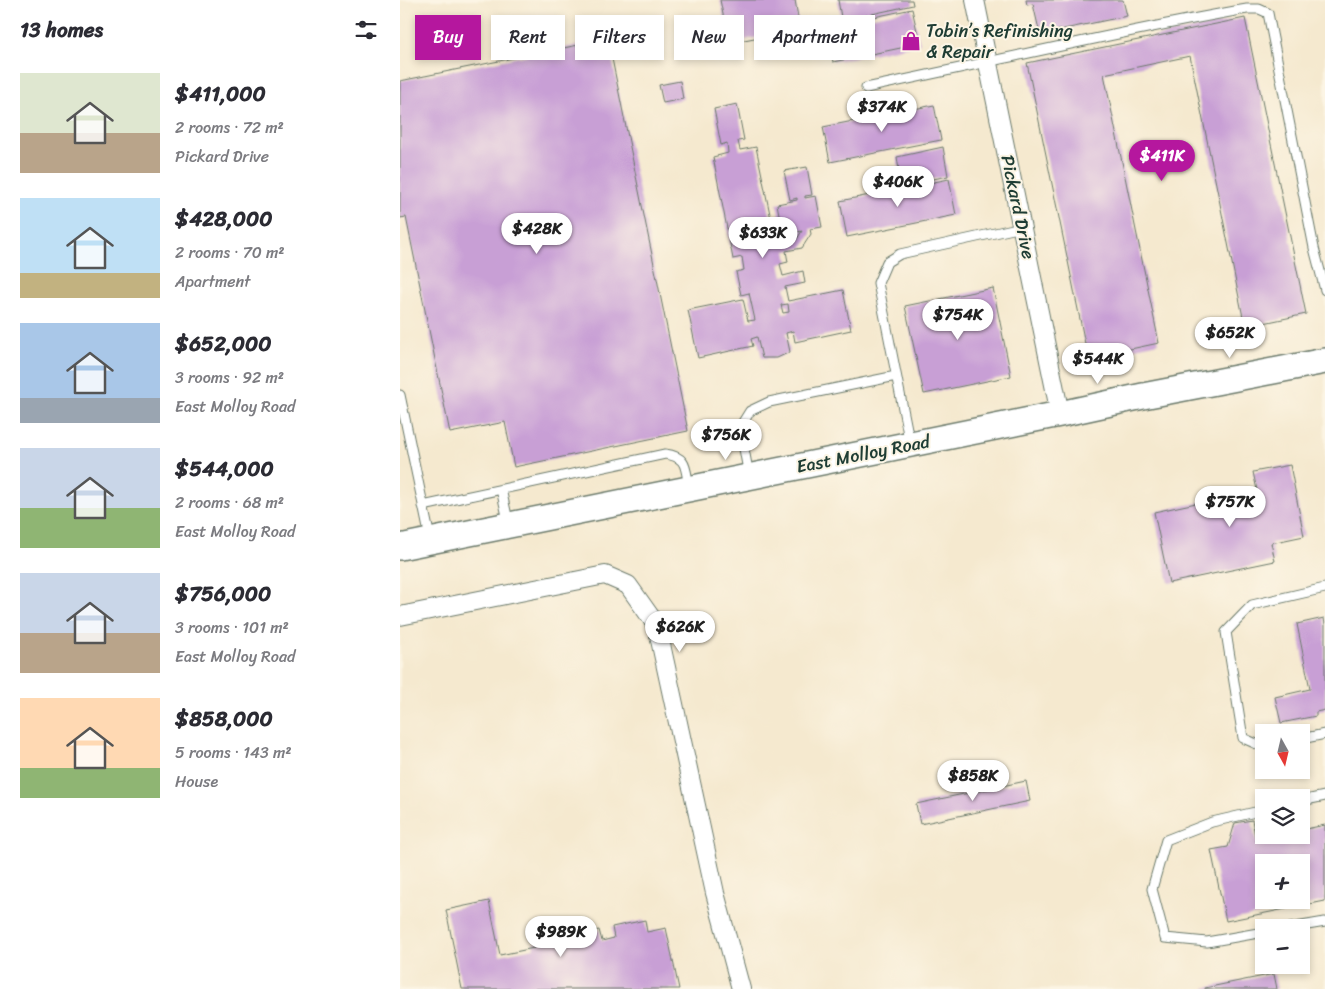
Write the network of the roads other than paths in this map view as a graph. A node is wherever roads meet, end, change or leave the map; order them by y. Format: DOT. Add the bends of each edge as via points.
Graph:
graph roads {
  1 [pos="975,0"];
  2 [pos="988,63"];
  3 [pos="866,88"];
  4 [pos="1022,227"];
  5 [pos="1325,290"];
  6 [pos="1325,361"];
  7 [pos="896,376"];
  8 [pos="400,395"];
  9 [pos="1060,414"];
  10 [pos="910,444"];
  11 [pos="749,477"];
  12 [pos="690,488"];
  13 [pos="501,489"];
  14 [pos="423,506"];
  15 [pos="509,525"];
  16 [pos="430,541"];
  17 [pos="400,547"];
  18 [pos="1325,588"];
  19 [pos="400,616"];
  20 [pos="1325,734"];
  21 [pos="1310,737"];
  22 [pos="1255,743"];
  23 [pos="1325,796"];
  24 [pos="1310,799"];
  25 [pos="1255,812"];
  26 [pos="1325,922"];
  27 [pos="1310,925"];
  28 [pos="1255,934"];
  29 [pos="741,989"];
  1 -- 2 [label="street, Pickard Drive"];
  2 -- 3 [label="lane"];
  2 -- 4 [label="street, Pickard Drive"];
  2 -- 5 [label="lane" via="1163,23 1247,9 1268,13"];
  4 -- 7 [label="lane" via="900,254 887,262 878,283"];
  4 -- 9 [label="street, Pickard Drive"];
  6 -- 9 [label="street, East Molloy Road"];
  7 -- 10 [label="lane"];
  7 -- 11 [label="lane" via="769,402 750,411 740,427"];
  8 -- 14 [label="lane"];
  9 -- 10 [label="street, East Molloy Road"];
  10 -- 11 [label="street, East Molloy Road"];
  11 -- 12 [label="street, East Molloy Road"];
  12 -- 13 [label="lane" via="684,462 676,455 665,454"];
  12 -- 15 [label="street, East Molloy Road"];
  13 -- 14 [label="lane"];
  13 -- 15 [label="lane"];
  14 -- 16 [label="lane"];
  15 -- 16 [label="street, East Molloy Road"];
  16 -- 17 [label="street, East Molloy Road"];
  18 -- 22 [label="lane" via="1252,605 1226,632 1243,738"];
  19 -- 29 [label="street" via="605,575 628,585 657,626 715,893"];
  20 -- 21 [label="lane"];
  23 -- 24 [label="lane"];
  25 -- 28 [label="lane" via="1212,822 1166,840 1152,889 1165,938 1207,942"];
  26 -- 27 [label="lane"];
}
